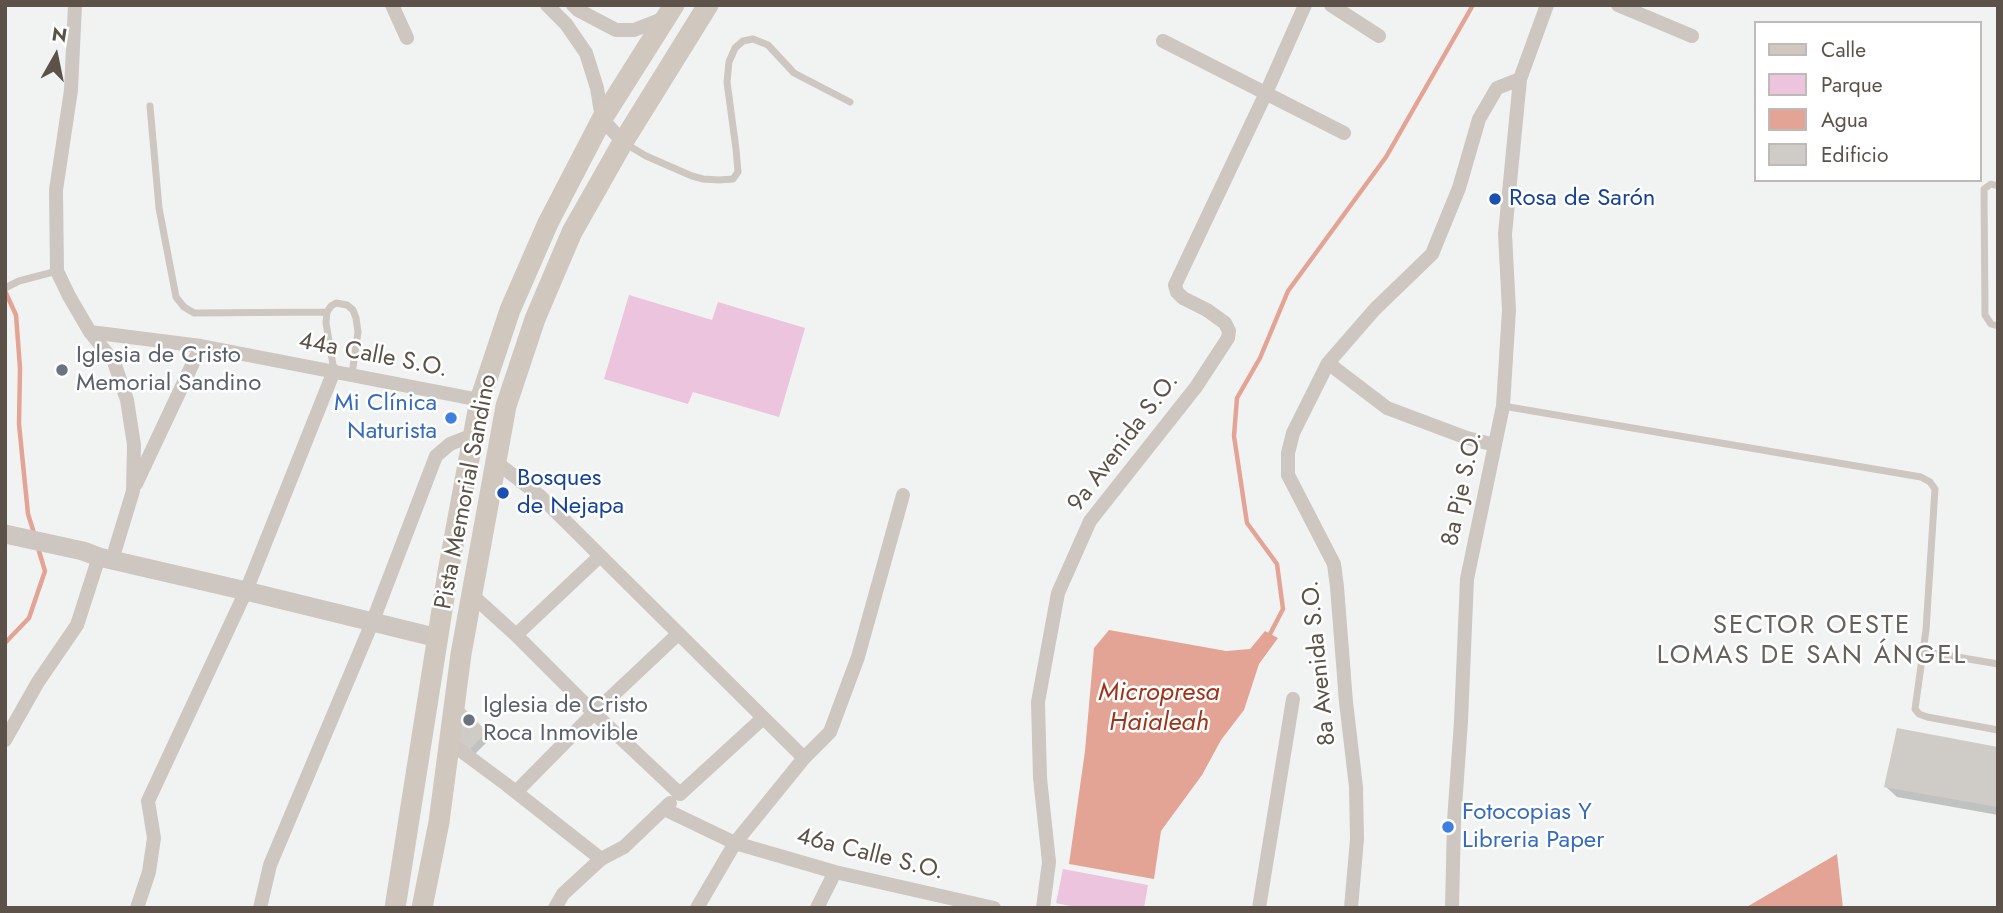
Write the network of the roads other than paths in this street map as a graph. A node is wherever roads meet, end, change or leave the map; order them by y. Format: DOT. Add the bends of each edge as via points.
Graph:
graph roads {
  1 [pos="75,5"];
  2 [pos="392,5"];
  3 [pos="547,5"];
  4 [pos="708,5"];
  5 [pos="1305,5"];
  6 [pos="1331,5"];
  7 [pos="1547,5"];
  8 [pos="1618,5"];
  9 [pos="575,8"];
  10 [pos="670,11"];
  11 [pos="566,24"];
  12 [pos="1379,36"];
  13 [pos="1692,36"];
  14 [pos="407,38"];
  15 [pos="1163,41"];
  16 [pos="1520,79"];
  17 [pos="1266,93"];
  18 [pos="850,102"];
  19 [pos="150,106"];
  20 [pos="602,119"];
  21 [pos="1344,132"];
  22 [pos="622,142"];
  23 [pos="1998,186"];
  24 [pos="57,271"];
  25 [pos="5,288"];
  26 [pos="327,312"];
  27 [pos="1998,326"];
  28 [pos="90,332"];
  29 [pos="201,346"];
  30 [pos="1328,363"];
  31 [pos="334,371"];
  32 [pos="352,374"];
  33 [pos="480,400"];
  34 [pos="1503,406"];
  35 [pos="473,435"];
  36 [pos="1495,445"];
  37 [pos="496,463"];
  38 [pos="133,491"];
  39 [pos="903,495"];
  40 [pos="11,535"];
  41 [pos="600,556"];
  42 [pos="106,558"];
  43 [pos="246,591"];
  44 [pos="472,594"];
  45 [pos="372,623"];
  46 [pos="678,634"];
  47 [pos="516,635"];
  48 [pos="438,638"];
  49 [pos="1922,651"];
  50 [pos="1998,664"];
  51 [pos="1293,699"];
  52 [pos="594,713"];
  53 [pos="763,718"];
  54 [pos="1998,730"];
  55 [pos="5,740"];
  56 [pos="449,742"];
  57 [pos="804,758"];
  58 [pos="516,792"];
  59 [pos="680,793"];
  60 [pos="663,809"];
  61 [pos="735,843"];
  62 [pos="601,859"];
  63 [pos="835,872"];
  64 [pos="137,908"];
  65 [pos="260,908"];
  66 [pos="395,908"];
  67 [pos="422,908"];
  68 [pos="555,908"];
  69 [pos="697,908"];
  70 [pos="817,908"];
  71 [pos="994,908"];
  72 [pos="1043,908"];
  73 [pos="1259,908"];
  74 [pos="1351,908"];
  75 [pos="1452,908"];
  1 -- 24 [label="street" via="71,90 56,190"];
  2 -- 14 [label="street"];
  3 -- 11 [label="street"];
  4 -- 22 [label="main road, Pista Memorial Sandino"];
  5 -- 17 [label="street"];
  6 -- 12 [label="street"];
  7 -- 16 [label="street"];
  8 -- 13 [label="street"];
  9 -- 10 [label="street" via="616,30 634,30"];
  9 -- 11 [label="street"];
  10 -- 20 [label="main road, Pista Memorial Sandino"];
  11 -- 20 [label="street" via="586,53"];
  15 -- 17 [label="street"];
  16 -- 30 [label="street, 8a Avenida S.O." via="1497,88 1479,119 1459,188 1432,254"];
  16 -- 34 [label="street, 8a Pje S.O." via="1505,233 1509,310"];
  17 -- 21 [label="street"];
  17 -- 72 [label="street, 9a Avenida S.O." via="1175,285 1183,298 1225,323 1228,338 1196,387 1090,521 1058,593 1038,702 1049,862"];
  18 -- 22 [label="lane" via="794,73 768,45 753,39 735,48 729,62 727,82 738,172 733,178 692,176"];
  19 -- 26 [label="lane" via="168,264 176,297 184,307 194,313"];
  20 -- 22 [label="street"];
  20 -- 33 [label="main road, Pista Memorial Sandino" via="542,235 510,310"];
  22 -- 37 [label="main road, Pista Memorial Sandino" via="572,232 535,319 506,406"];
  23 -- 27 [label="lane" via="1984,189 1985,315"];
  24 -- 25 [label="lane"];
  24 -- 28 [label="street"];
  26 -- 31 [label="lane"];
  26 -- 32 [label="lane" via="336,303 353,310 358,332"];
  28 -- 29 [label="street, 44a Calle S.O."];
  28 -- 38 [label="street" via="114,362 127,400 134,445"];
  29 -- 31 [label="street, 44a Calle S.O."];
  29 -- 38 [label="street"];
  30 -- 36 [label="street" via="1387,408"];
  30 -- 74 [label="street, 8a Avenida S.O." via="1287,453 1288,475 1334,564 1338,587 1356,787"];
  31 -- 32 [label="street, 44a Calle S.O."];
  31 -- 43 [label="street"];
  32 -- 33 [label="street, 44a Calle S.O."];
  33 -- 35 [label="main road, Pista Memorial Sandino"];
  34 -- 36 [label="street, 8a Pje S.O."];
  34 -- 49 [label="lane" via="1930,482 1935,489"];
  35 -- 45 [label="street" via="450,443 436,456"];
  35 -- 48 [label="main road, Pista Memorial Sandino"];
  36 -- 75 [label="street, 8a Pje S.O." via="1467,579"];
  37 -- 41 [label="street" via="540,496"];
  37 -- 44 [label="main road, Pista Memorial Sandino"];
  38 -- 42 [label="street"];
  39 -- 57 [label="street" via="858,657 830,732"];
  40 -- 42 [label="street"];
  41 -- 46 [label="street"];
  41 -- 47 [label="street"];
  42 -- 43 [label="street"];
  42 -- 55 [label="street" via="77,625"];
  43 -- 45 [label="street"];
  43 -- 64 [label="street" via="148,801 154,838"];
  44 -- 47 [label="street"];
  44 -- 56 [label="main road, Pista Memorial Sandino"];
  45 -- 48 [label="street"];
  45 -- 65 [label="street" via="270,865"];
  46 -- 52 [label="street"];
  46 -- 53 [label="street"];
  47 -- 52 [label="street"];
  48 -- 66 [label="main road, Pista Memorial Sandino"];
  49 -- 50 [label="lane"];
  49 -- 54 [label="lane" via="1914,709 1927,718"];
  51 -- 73 [label="street"];
  52 -- 58 [label="street"];
  52 -- 59 [label="street"];
  53 -- 57 [label="street"];
  53 -- 59 [label="street"];
  56 -- 58 [label="street"];
  56 -- 67 [label="main road, Pista Memorial Sandino"];
  57 -- 61 [label="street"];
  58 -- 62 [label="street"];
  59 -- 60 [label="street"];
  60 -- 61 [label="street, 46a Calle S.O."];
  60 -- 62 [label="street" via="624,847"];
  61 -- 63 [label="street, 46a Calle S.O."];
  61 -- 69 [label="street"];
  62 -- 68 [label="street" via="563,894"];
  63 -- 70 [label="street"];
  63 -- 71 [label="street, 46a Calle S.O."];
}
